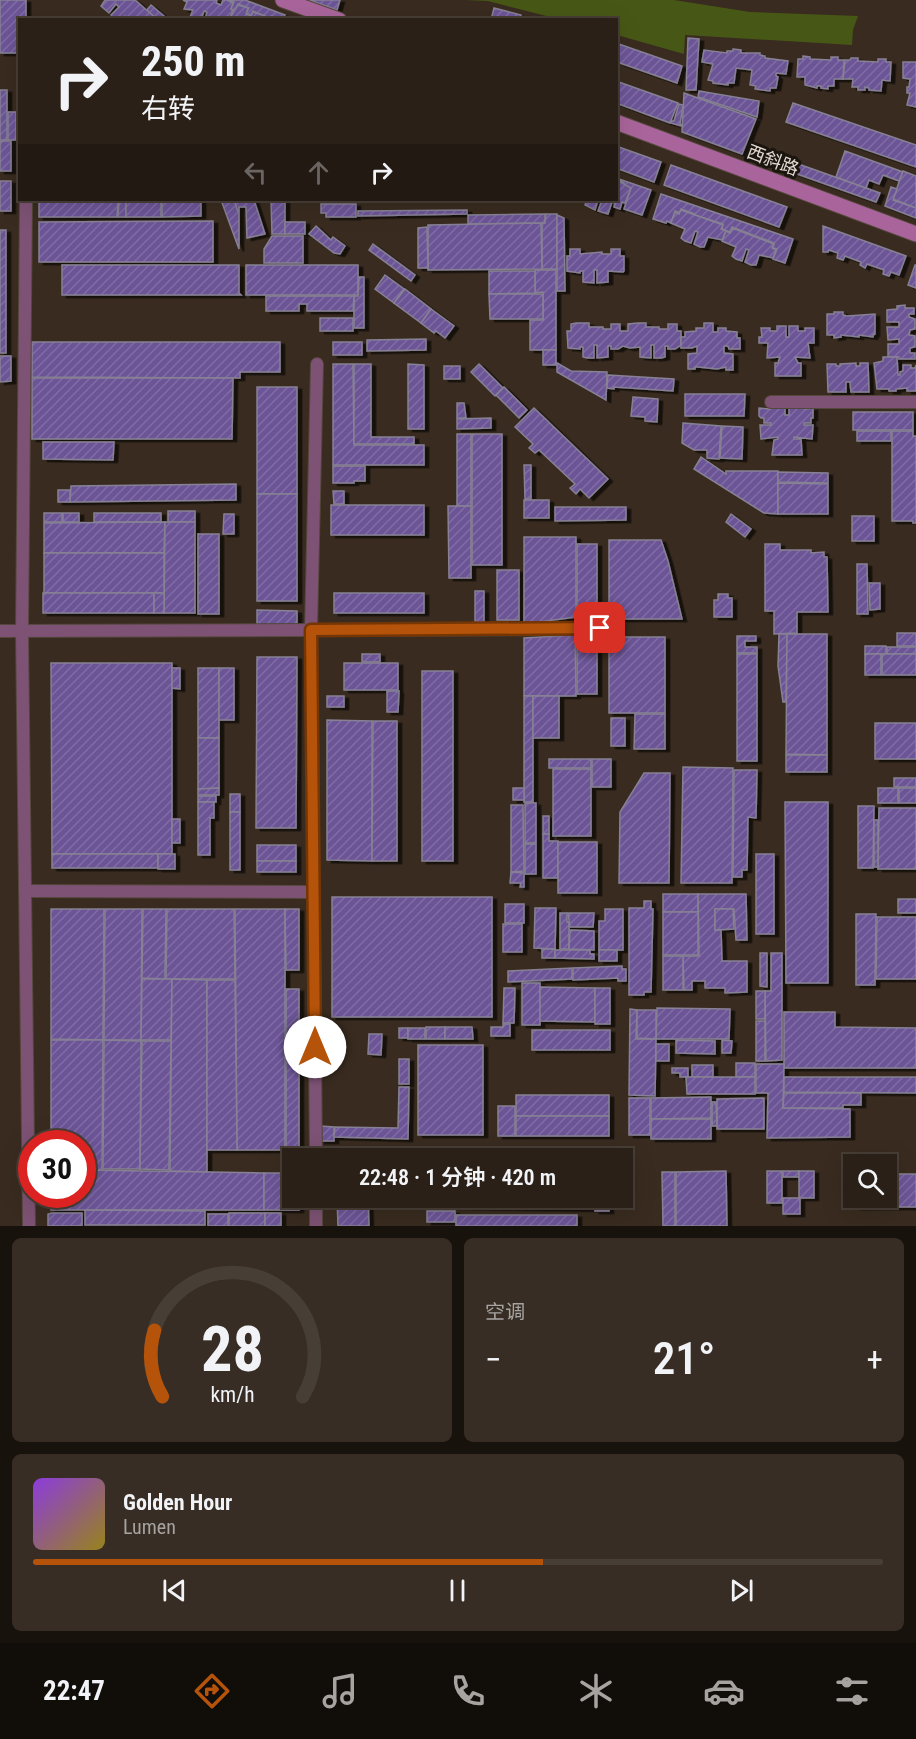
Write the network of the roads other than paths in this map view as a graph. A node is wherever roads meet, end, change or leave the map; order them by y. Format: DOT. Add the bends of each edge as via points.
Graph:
graph roads {
  1 [pos="283,0"];
  2 [pos="333,18"];
  3 [pos="618,123"];
  4 [pos="26,201"];
  5 [pos="916,234"];
  6 [pos="317,364"];
  7 [pos="771,402"];
  8 [pos="916,402"];
  9 [pos="600,628"];
  10 [pos="311,630"];
  11 [pos="0,631"];
  12 [pos="22,631"];
  13 [pos="25,891"];
  14 [pos="314,892"];
  15 [pos="316,1148"];
  16 [pos="316,1208"];
  17 [pos="29,1226"];
  18 [pos="316,1226"];
  1 -- 2 [label="street"];
  3 -- 5 [label="street, 西斜路"];
  4 -- 12 [label="street"];
  6 -- 10 [label="street"];
  7 -- 8 [label="street"];
  9 -- 10 [label="street"];
  10 -- 12 [label="street"];
  10 -- 14 [label="street"];
  11 -- 12 [label="street"];
  12 -- 13 [label="street"];
  13 -- 14 [label="street"];
  13 -- 17 [label="street"];
  14 -- 15 [label="street"];
  16 -- 18 [label="street"];
}
